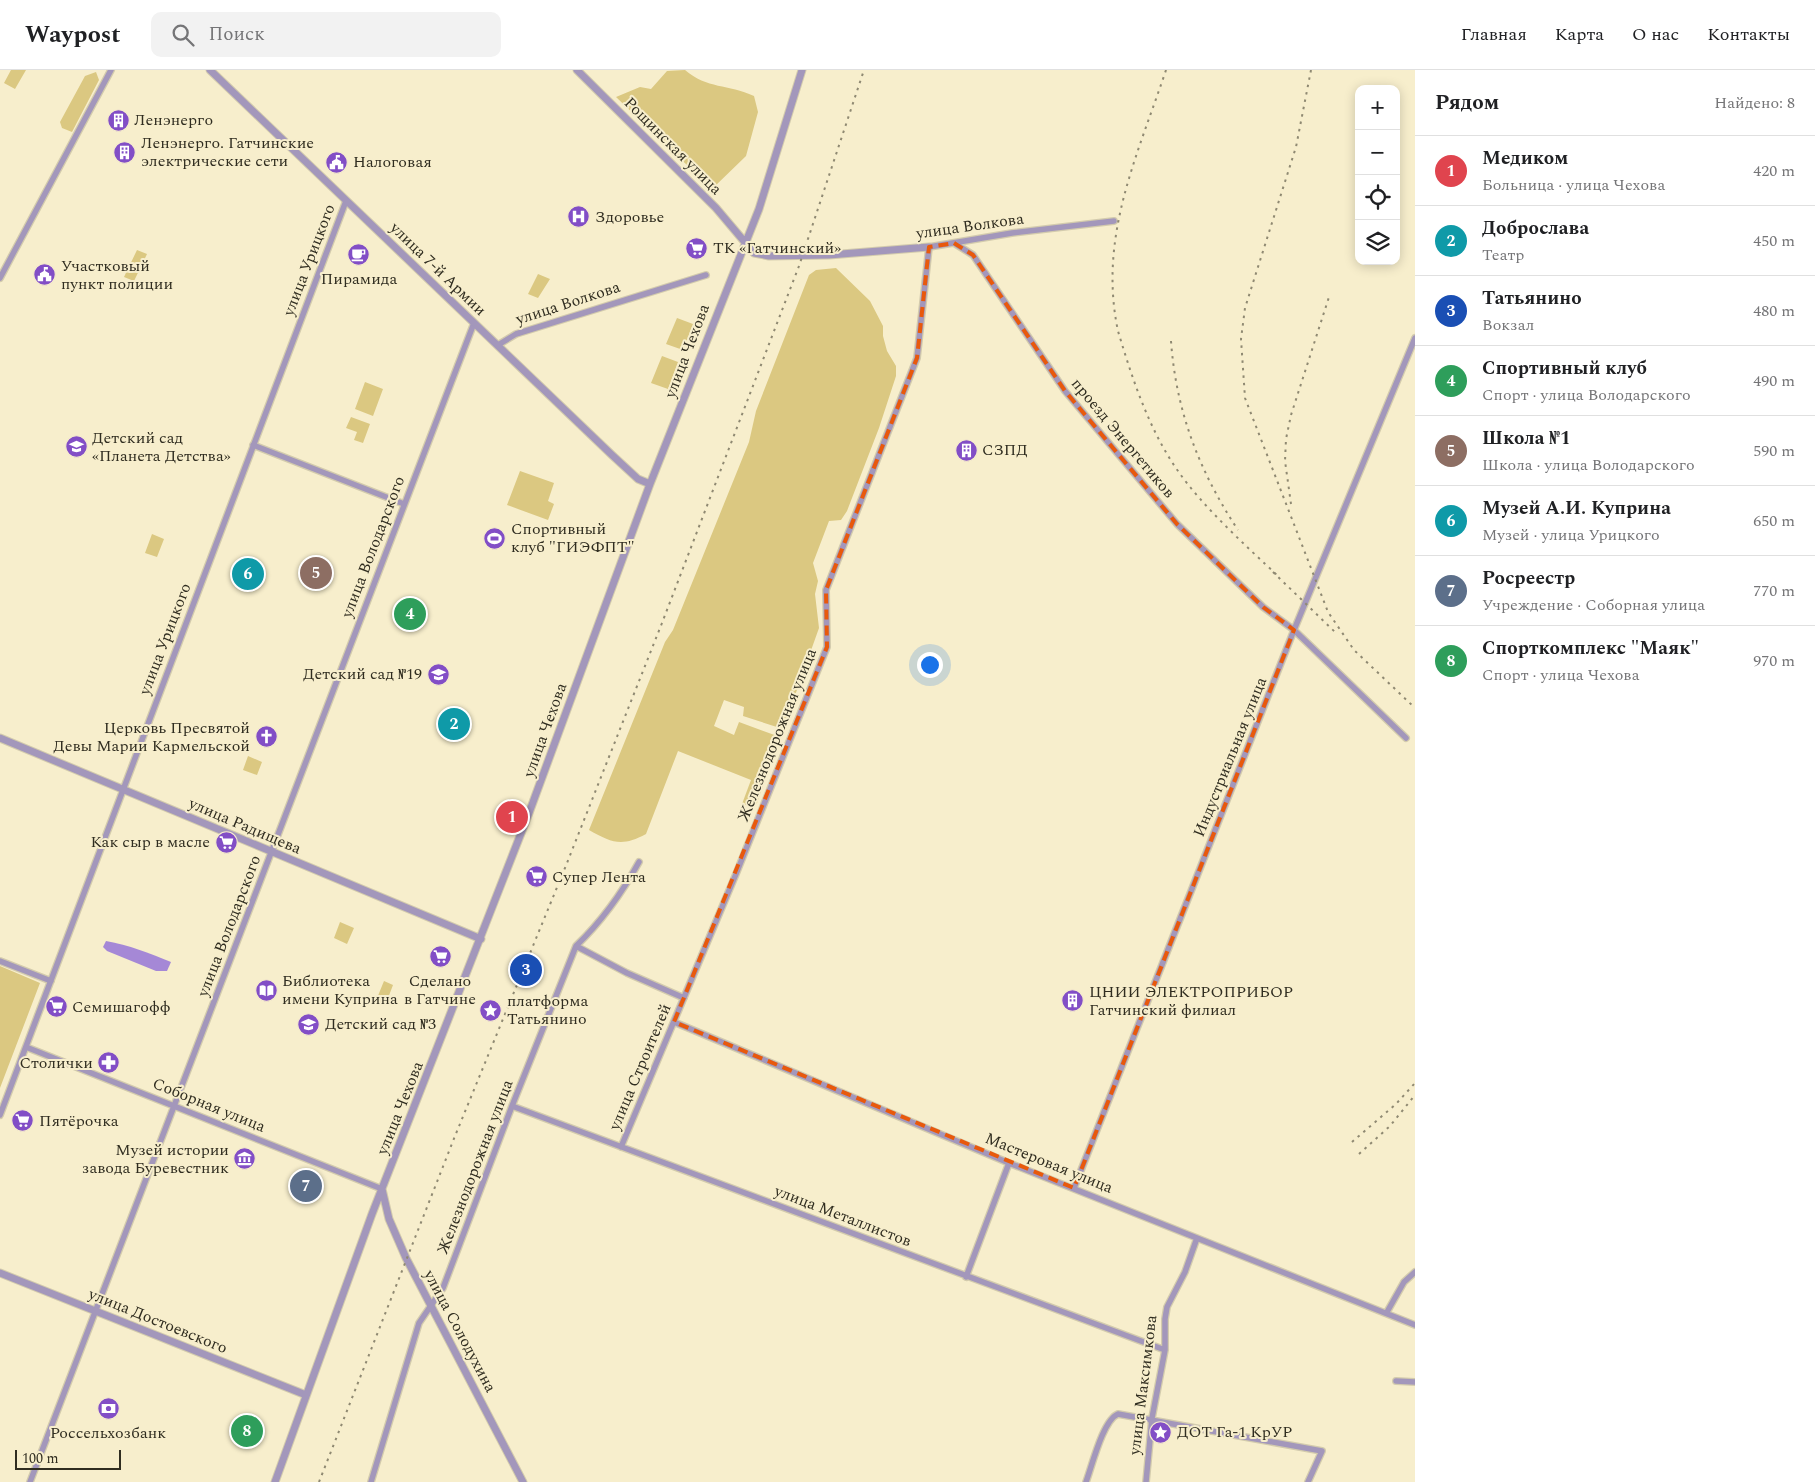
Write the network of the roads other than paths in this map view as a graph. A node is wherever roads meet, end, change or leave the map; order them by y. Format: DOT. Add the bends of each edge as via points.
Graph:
graph roads {
  1 [pos="111,70"];
  2 [pos="210,70"];
  3 [pos="577,70"];
  4 [pos="802,70"];
  5 [pos="346,200"];
  6 [pos="1114,221"];
  7 [pos="746,243"];
  8 [pos="954,243"];
  9 [pos="929,247"];
  10 [pos="828,255"];
  11 [pos="706,275"];
  12 [pos="0,278"];
  13 [pos="474,323"];
  14 [pos="1415,338"];
  15 [pos="498,345"];
  16 [pos="253,445"];
  17 [pos="650,484"];
  18 [pos="404,504"];
  19 [pos="1294,630"];
  20 [pos="0,738"];
  21 [pos="1406,738"];
  22 [pos="123,789"];
  23 [pos="272,852"];
  24 [pos="639,862"];
  25 [pos="481,939"];
  26 [pos="576,946"];
  27 [pos="0,961"];
  28 [pos="51,981"];
  29 [pos="684,998"];
  30 [pos="674,1022"];
  31 [pos="26,1047"];
  32 [pos="173,1106"];
  33 [pos="512,1106"];
  34 [pos="1,1112"];
  35 [pos="620,1147"];
  36 [pos="1009,1163"];
  37 [pos="1074,1188"];
  38 [pos="382,1189"];
  39 [pos="372,1214"];
  40 [pos="389,1219"];
  41 [pos="1197,1238"];
  42 [pos="1415,1272"];
  43 [pos="0,1273"];
  44 [pos="966,1277"];
  45 [pos="432,1306"];
  46 [pos="95,1310"];
  47 [pos="1387,1312"];
  48 [pos="1415,1325"];
  49 [pos="1165,1350"];
  50 [pos="1396,1380"];
  51 [pos="1415,1382"];
  52 [pos="306,1394"];
  53 [pos="1152,1418"];
  54 [pos="30,1482"];
  55 [pos="275,1482"];
  56 [pos="372,1482"];
  57 [pos="523,1482"];
  58 [pos="1086,1482"];
  59 [pos="1146,1482"];
  60 [pos="1308,1482"];
  1 -- 12 [label="street"];
  2 -- 5 [label="street, улица 7-й Армии"];
  3 -- 7 [label="street, Рощинская улица" via="716,208"];
  4 -- 7 [label="street, улица Чехова"];
  5 -- 13 [label="street, улица 7-й Армии"];
  5 -- 16 [label="street, улица Урицкого"];
  6 -- 8 [label="street, улица Волкова"];
  7 -- 10 [label="street, Рощинская улица" via="754,253 761,255"];
  7 -- 17 [label="street, улица Чехова"];
  8 -- 9 [label="street, улица Волкова"];
  8 -- 19 [label="street, проезд Энергетиков" via="973,256 1065,391 1177,524 1264,607"];
  9 -- 10 [label="street, улица Волкова"];
  9 -- 29 [label="street, Железнодорожная улица" via="917,358 826,590 827,647"];
  11 -- 15 [label="street, улица Волкова" via="516,334"];
  13 -- 15 [label="street, улица 7-й Армии"];
  13 -- 18 [label="street, улица Володарского"];
  14 -- 19 [label="street, Индустриальная улица"];
  15 -- 17 [label="street, улица 7-й Армии" via="638,479"];
  16 -- 18 [label="street"];
  16 -- 22 [label="street, улица Урицкого"];
  17 -- 25 [label="street, улица Чехова"];
  18 -- 23 [label="street, улица Володарского"];
  19 -- 21 [label="street, проезд Энергетиков"];
  19 -- 37 [label="street, Индустриальная улица"];
  20 -- 22 [label="street, улица Радищева"];
  22 -- 23 [label="street, улица Радищева"];
  22 -- 28 [label="street, улица Урицкого"];
  23 -- 25 [label="street, улица Радищева"];
  23 -- 32 [label="street, улица Володарского"];
  24 -- 26 [label="street, Железнодорожная улица" via="626,886"];
  25 -- 38 [label="street, улица Чехова"];
  26 -- 29 [label="street" via="620,970"];
  26 -- 33 [label="street, Железнодорожная улица"];
  27 -- 28 [label="street"];
  28 -- 31 [label="street, улица Урицкого"];
  29 -- 30 [label="street, улица Строителей"];
  30 -- 35 [label="street, улица Строителей"];
  30 -- 36 [label="street, Мастеровая улица"];
  31 -- 32 [label="street, Соборная улица"];
  31 -- 34 [label="street, улица Урицкого"];
  32 -- 38 [label="street, Соборная улица"];
  32 -- 46 [label="street, улица Володарского"];
  33 -- 35 [label="street, улица Металлистов"];
  33 -- 45 [label="street, Железнодорожная улица" via="443,1288"];
  35 -- 44 [label="street, улица Металлистов"];
  36 -- 37 [label="street, Мастеровая улица"];
  36 -- 44 [label="street"];
  37 -- 41 [label="street, Мастеровая улица"];
  38 -- 39 [label="street, улица Чехова"];
  38 -- 40 [label="street, улица Солодухина"];
  39 -- 40 [label="street" via="381,1212"];
  39 -- 52 [label="street, улица Чехова"];
  40 -- 45 [label="street, улица Солодухина"];
  41 -- 47 [label="street, Мастеровая улица"];
  41 -- 49 [label="street, улица Максимкова" via="1168,1307"];
  42 -- 47 [label="street" via="1404,1282"];
  43 -- 46 [label="street, улица Достоевского"];
  44 -- 49 [label="street, улица Металлистов"];
  45 -- 56 [label="street, Железнодорожная улица" via="419,1323"];
  45 -- 57 [label="street, улица Солодухина"];
  46 -- 52 [label="street, улица Достоевского"];
  46 -- 54 [label="street, улица Володарского"];
  47 -- 48 [label="street, Мастеровая улица"];
  49 -- 53 [label="street, улица Максимкова"];
  50 -- 51 [label="street"];
  52 -- 55 [label="street, улица Чехова"];
  53 -- 58 [label="street" via="1113,1416"];
  53 -- 59 [label="street, улица Максимкова"];
  53 -- 60 [label="street" via="1322,1451"];
}
